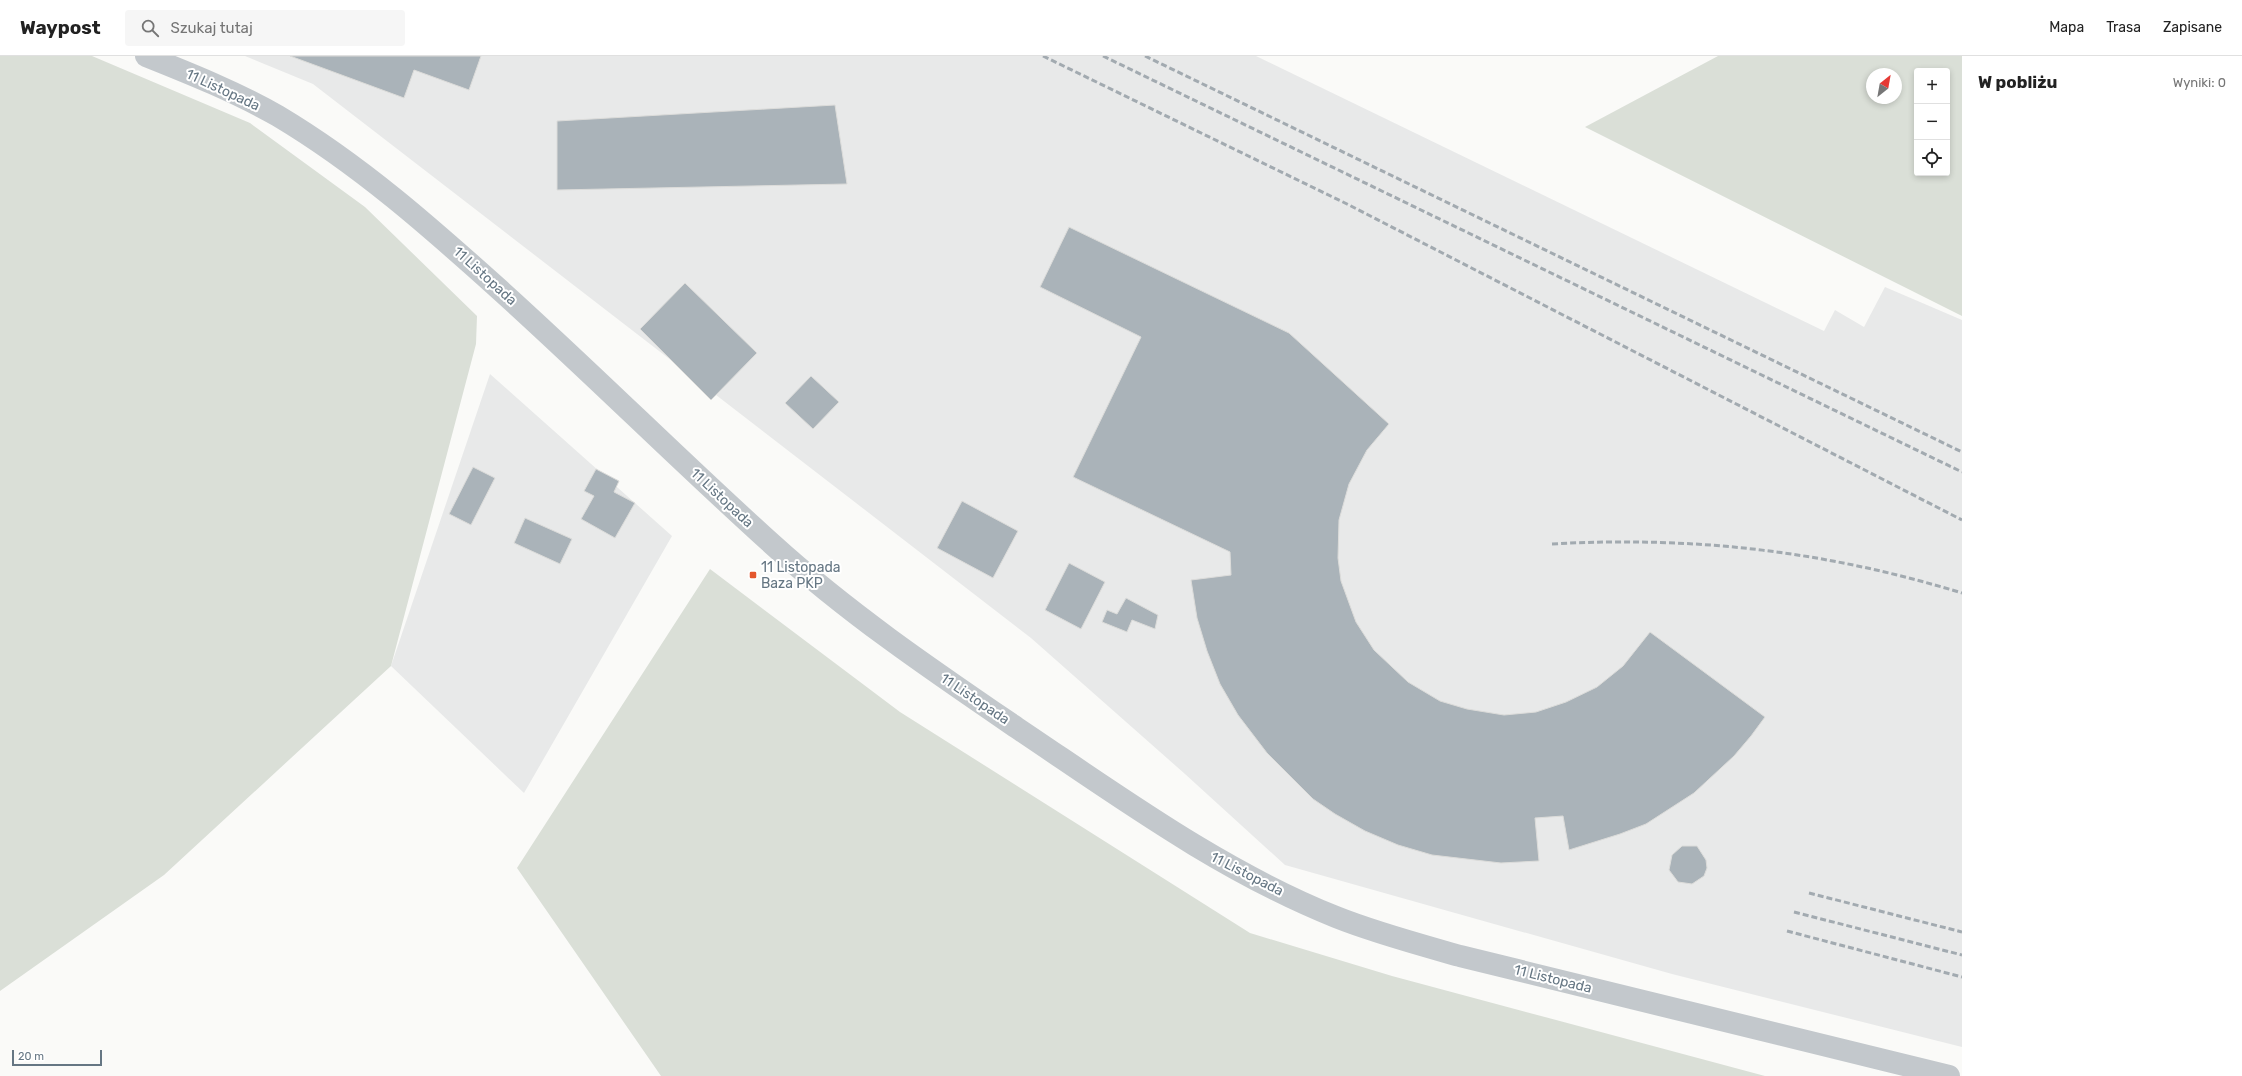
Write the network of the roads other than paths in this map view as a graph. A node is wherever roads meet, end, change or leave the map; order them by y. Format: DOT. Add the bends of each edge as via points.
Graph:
graph roads {
  1 [pos="146,56"];
  2 [pos="1949,1076"];
  1 -- 2 [label="street, 11 Listopada" via="226,89 276,115 379,184 531,318 773,546 856,615 919,661 1152,819 1213,857 1334,916 1394,938"];
}
